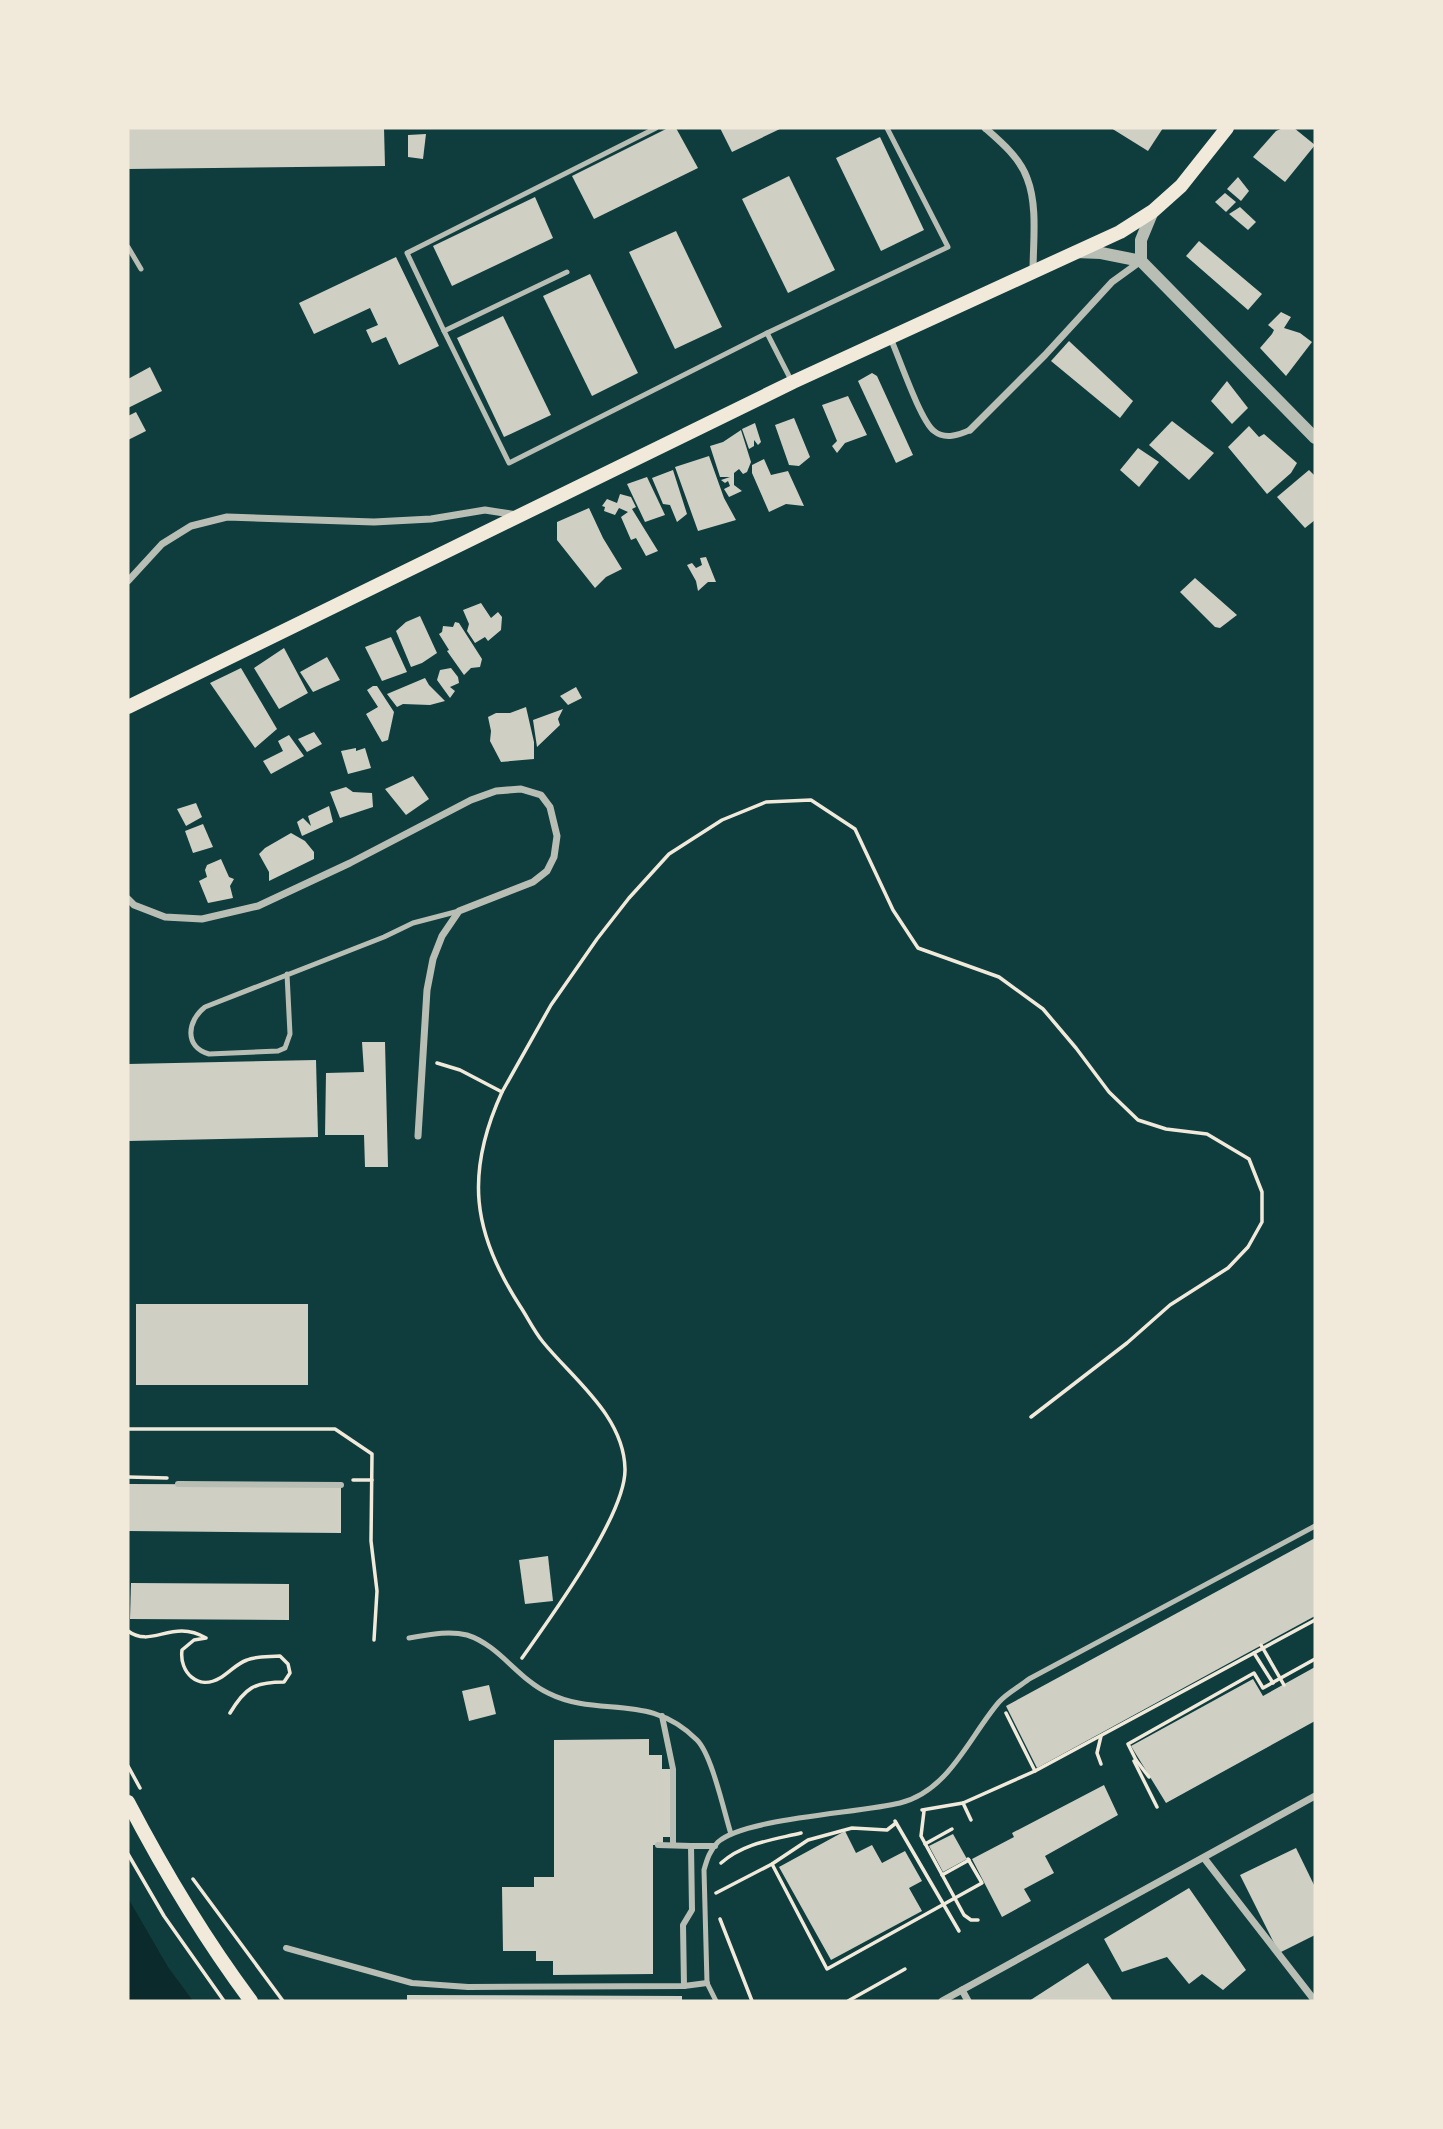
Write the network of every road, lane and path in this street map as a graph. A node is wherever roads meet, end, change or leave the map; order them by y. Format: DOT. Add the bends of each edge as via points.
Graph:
graph roads {
  1 [pos="656,128"];
  2 [pos="887,128"];
  3 [pos="985,128"];
  4 [pos="1227,128"];
  5 [pos="1153,211"];
  6 [pos="128,247"];
  7 [pos="1074,253"];
  8 [pos="1141,261"];
  9 [pos="141,268"];
  10 [pos="567,272"];
  11 [pos="1034,272"];
  12 [pos="444,331"];
  13 [pos="767,333"];
  14 [pos="890,337"];
  15 [pos="793,382"];
  16 [pos="970,430"];
  17 [pos="1315,438"];
  18 [pos="521,516"];
  19 [pos="128,581"];
  20 [pos="128,707"];
  21 [pos="128,899"];
  22 [pos="458,911"];
  23 [pos="287,974"];
  24 [pos="421,1059"];
  25 [pos="502,1092"];
  26 [pos="418,1136"];
  27 [pos="1031,1417"];
  28 [pos="128,1429"];
  29 [pos="178,1484"];
  30 [pos="341,1485"];
  31 [pos="1315,1526"];
  32 [pos="1315,1620"];
  33 [pos="128,1631"];
  34 [pos="409,1638"];
  35 [pos="373,1640"];
  36 [pos="1261,1645"];
  37 [pos="1254,1653"];
  38 [pos="1315,1659"];
  39 [pos="514,1669"];
  40 [pos="1273,1683"];
  41 [pos="1284,1685"];
  42 [pos="230,1713"];
  43 [pos="662,1716"];
  44 [pos="1014,1729"];
  45 [pos="1101,1734"];
  46 [pos="1136,1760"];
  47 [pos="1101,1764"];
  48 [pos="128,1766"];
  49 [pos="1149,1777"];
  50 [pos="1315,1796"];
  51 [pos="146,1798"];
  52 [pos="128,1802"];
  53 [pos="963,1803"];
  54 [pos="1157,1807"];
  55 [pos="924,1810"];
  56 [pos="971,1820"];
  57 [pos="952,1829"];
  58 [pos="731,1834"];
  59 [pos="925,1844"];
  60 [pos="658,1845"];
  61 [pos="673,1845"];
  62 [pos="691,1846"];
  63 [pos="715,1846"];
  64 [pos="128,1854"];
  65 [pos="1203,1857"];
  66 [pos="772,1864"];
  67 [pos="187,1870"];
  68 [pos="942,1875"];
  69 [pos="711,1896"];
  70 [pos="955,1899"];
  71 [pos="943,1905"];
  72 [pos="716,1908"];
  73 [pos="978,1920"];
  74 [pos="959,1931"];
  75 [pos="286,1948"];
  76 [pos="905,1969"];
  77 [pos="707,1983"];
  78 [pos="684,1986"];
  79 [pos="962,1990"];
  80 [pos="225,2001"];
  81 [pos="251,2001"];
  82 [pos="283,2001"];
  83 [pos="716,2001"];
  84 [pos="752,2001"];
  85 [pos="848,2001"];
  86 [pos="942,2001"];
  87 [pos="968,2001"];
  88 [pos="1315,2001"];
  1 -- 12 [label="lane" via="407,253"];
  2 -- 13 [label="lane" via="948,247"];
  3 -- 11 [label="street" via="1008,149 1027,177"];
  4 -- 5 [label="main road" via="1181,186"];
  5 -- 7 [label="main road"];
  5 -- 8 [label="street" via="1141,240"];
  6 -- 9 [label="lane"];
  7 -- 8 [label="street"];
  7 -- 11 [label="main road"];
  8 -- 16 [label="street" via="1112,282"];
  8 -- 17 [label="street"];
  10 -- 12 [label="lane"];
  11 -- 14 [label="main road"];
  12 -- 13 [label="lane" via="509,463"];
  13 -- 15 [label="lane"];
  14 -- 15 [label="main road"];
  14 -- 16 [label="street" via="934,432 947,437"];
  15 -- 18 [label="main road"];
  18 -- 19 [label="street" via="485,510 374,522 227,517 191,526 162,544"];
  18 -- 20 [label="main road"];
  21 -- 22 [label="street" via="165,917 202,919 258,906 471,800 521,789 541,795 550,807 557,836 547,871 533,882"];
  22 -- 23 [label="lane" via="412,923"];
  22 -- 24 [label="street" via="433,959"];
  23 -- 23 [label="lane" via="290,1034 285,1048 209,1054 194,1045 192,1021 196,1014"];
  24 -- 25 [label="path" via="460,1070"];
  24 -- 26 [label="street"];
  25 -- 27 [label="path" via="551,1005 597,939 669,854 722,820 766,802 811,800 855,829 893,910 918,948 999,977 1043,1009 1109,1092 1138,1120 1207,1134 1248,1159 1262,1192 1262,1222 1248,1247 1228,1268 1170,1305"];
  25 -- 39 [label="path" via="487,1123 479,1161 479,1208 486,1242 503,1280 542,1342 582,1383 608,1419 625,1469 618,1505 555,1611"];
  28 -- 35 [label="path" via="335,1429 372,1454 370,1541 377,1591"];
  29 -- 30 [label="street"];
  31 -- 58 [label="lane" via="1028,1679 1000,1701 952,1768 926,1791 902,1802"];
  32 -- 37 [label="path"];
  33 -- 42 [label="path" via="146,1638 186,1630 206,1638 194,1640 182,1650 186,1674 201,1681 218,1679 250,1658 280,1657 288,1664 290,1673 284,1682 254,1684"];
  34 -- 39 [label="lane" via="466,1635 488,1645"];
  36 -- 41 [label="path"];
  37 -- 40 [label="path"];
  37 -- 45 [label="path"];
  38 -- 40 [label="path"];
  39 -- 43 [label="lane" via="548,1693 582,1705 615,1705"];
  40 -- 46 [label="path" via="1263,1688 1254,1673 1128,1744"];
  43 -- 58 [label="lane" via="699,1742"];
  43 -- 61 [label="street" via="673,1769"];
  44 -- 45 [label="path" via="1035,1771"];
  45 -- 47 [label="path" via="1097,1752"];
  46 -- 49 [label="path"];
  46 -- 54 [label="path"];
  48 -- 51 [label="path"];
  50 -- 65 [label="street"];
  52 -- 81 [label="main road" via="215,1953"];
  53 -- 56 [label="path"];
  55 -- 59 [label="path" via="921,1830"];
  57 -- 59 [label="path"];
  58 -- 63 [label="lane"];
  59 -- 68 [label="path"];
  60 -- 61 [label="street"];
  61 -- 62 [label="street"];
  62 -- 63 [label="street"];
  62 -- 78 [label="street" via="692,1910 683,1925"];
  63 -- 77 [label="lane" via="704,1870"];
  64 -- 80 [label="path" via="164,1916"];
  65 -- 79 [label="street"];
  65 -- 88 [label="street"];
  66 -- 69 [label="path"];
  66 -- 71 [label="path" via="828,1832 887,1830 895,1823"];
  66 -- 71 [label="path" via="827,1969 889,1939"];
  67 -- 82 [label="path"];
  68 -- 70 [label="path"];
  68 -- 70 [label="path" via="969,1859 982,1883"];
  70 -- 71 [label="path"];
  70 -- 73 [label="path" via="967,1917"];
  71 -- 74 [label="path"];
  72 -- 84 [label="path"];
  75 -- 78 [label="street" via="412,1983"];
  76 -- 85 [label="path"];
  77 -- 78 [label="street"];
  77 -- 83 [label="lane"];
  79 -- 86 [label="street"];
  79 -- 87 [label="street"];
}
